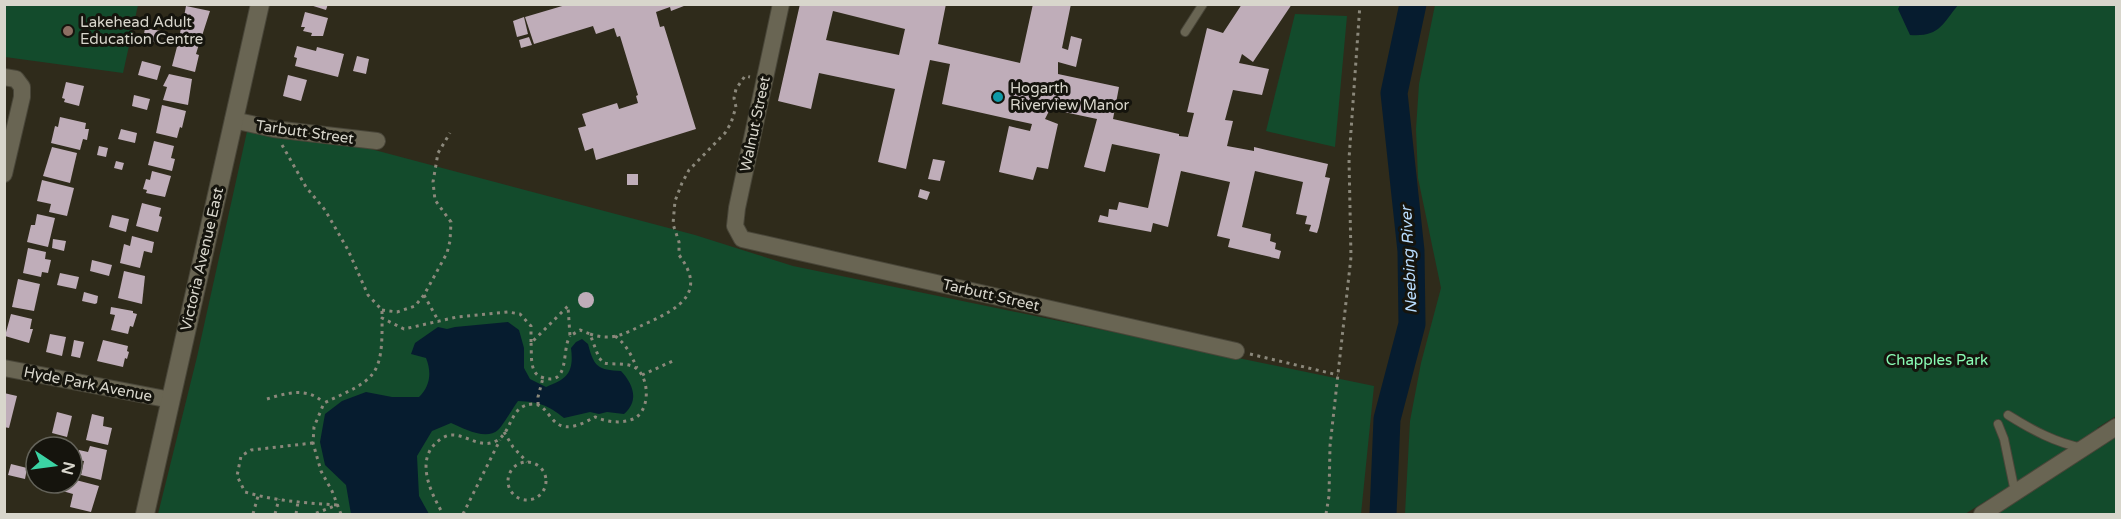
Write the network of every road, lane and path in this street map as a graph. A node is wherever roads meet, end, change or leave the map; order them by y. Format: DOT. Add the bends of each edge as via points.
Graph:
graph roads {
  1 [pos="260,4"];
  2 [pos="782,4"];
  3 [pos="1203,4"];
  4 [pos="1360,4"];
  5 [pos="1185,32"];
  6 [pos="10,78"];
  7 [pos="765,80"];
  8 [pos="233,120"];
  9 [pos="274,129"];
  10 [pos="450,133"];
  11 [pos="377,141"];
  12 [pos="4,174"];
  13 [pos="746,240"];
  14 [pos="424,295"];
  15 [pos="382,310"];
  16 [pos="382,318"];
  17 [pos="440,322"];
  18 [pos="590,334"];
  19 [pos="570,336"];
  20 [pos="615,336"];
  21 [pos="531,343"];
  22 [pos="1236,351"];
  23 [pos="675,360"];
  24 [pos="4,368"];
  25 [pos="637,369"];
  26 [pos="642,375"];
  27 [pos="1338,375"];
  28 [pos="543,378"];
  29 [pos="267,399"];
  30 [pos="171,400"];
  31 [pos="324,403"];
  32 [pos="538,405"];
  33 [pos="2008,415"];
  34 [pos="1998,424"];
  35 [pos="2116,427"];
  36 [pos="504,432"];
  37 [pos="501,438"];
  38 [pos="313,443"];
  39 [pos="2083,448"];
  40 [pos="527,462"];
  41 [pos="2015,492"];
  42 [pos="258,496"];
  43 [pos="279,499"];
  44 [pos="298,502"];
  45 [pos="337,505"];
  46 [pos="147,513"];
  47 [pos="253,514"];
  48 [pos="275,514"];
  49 [pos="296,514"];
  50 [pos="314,514"];
  51 [pos="340,514"];
  52 [pos="443,514"];
  53 [pos="463,514"];
  54 [pos="1326,514"];
  55 [pos="1982,514"];
  1 -- 8 [label="street, Victoria Avenue East"];
  2 -- 7 [label="street, Walnut Street"];
  3 -- 5 [label="lane"];
  4 -- 27 [label="path" via="1349,159 1352,257"];
  6 -- 12 [label="street" via="22,87 22,97"];
  7 -- 13 [label="street, Walnut Street" via="737,208 735,226"];
  7 -- 20 [label="path" via="742,78 725,133 689,170 675,201 673,224 680,242 678,255 691,281 686,297 671,312"];
  8 -- 9 [label="street, Tarbutt Street"];
  8 -- 30 [label="street, Victoria Avenue East"];
  9 -- 11 [label="street, Tarbutt Street"];
  9 -- 15 [label="path" via="348,250 368,295"];
  10 -- 14 [label="path" via="438,153 433,182 435,200 451,222 450,242"];
  13 -- 22 [label="street, Tarbutt Street"];
  14 -- 15 [label="path" via="415,306 397,312"];
  14 -- 17 [label="path"];
  15 -- 16 [label="path"];
  16 -- 17 [label="path" via="404,329"];
  16 -- 31 [label="path" via="382,346 369,380"];
  17 -- 21 [label="path" via="467,316 520,314 531,326"];
  18 -- 19 [label="path" via="580,330"];
  18 -- 20 [label="path" via="605,339"];
  18 -- 25 [label="path" via="604,363"];
  19 -- 21 [label="path" via="568,306"];
  19 -- 28 [label="path" via="563,370 555,377"];
  20 -- 25 [label="path" via="625,343"];
  21 -- 28 [label="path" via="534,373"];
  22 -- 27 [label="path"];
  23 -- 26 [label="path"];
  24 -- 30 [label="street, Hyde Park Avenue"];
  25 -- 26 [label="path"];
  26 -- 32 [label="path" via="646,397 634,419 607,422 595,417 565,427 551,420"];
  27 -- 54 [label="path"];
  28 -- 32 [label="path"];
  29 -- 31 [label="path" via="308,392"];
  30 -- 46 [label="street, Victoria Avenue East"];
  31 -- 38 [label="path" via="314,427"];
  32 -- 36 [label="path" via="516,411"];
  33 -- 39 [label="lane" via="2051,439"];
  34 -- 41 [label="lane"];
  35 -- 39 [label="street"];
  36 -- 37 [label="path"];
  36 -- 40 [label="path"];
  37 -- 52 [label="path" via="488,444 453,435 430,449 426,469 430,490"];
  37 -- 53 [label="path"];
  38 -- 42 [label="path" via="251,450 241,456 237,476 245,492"];
  38 -- 45 [label="path"];
  39 -- 41 [label="street"];
  40 -- 40 [label="path" via="542,470 545,481 542,492 526,500 514,495 508,484 511,471"];
  41 -- 55 [label="street"];
  42 -- 43 [label="path"];
  42 -- 47 [label="path"];
  43 -- 44 [label="path"];
  43 -- 48 [label="path"];
  44 -- 45 [label="path"];
  44 -- 49 [label="path"];
  45 -- 50 [label="path"];
  45 -- 51 [label="path"];
}
